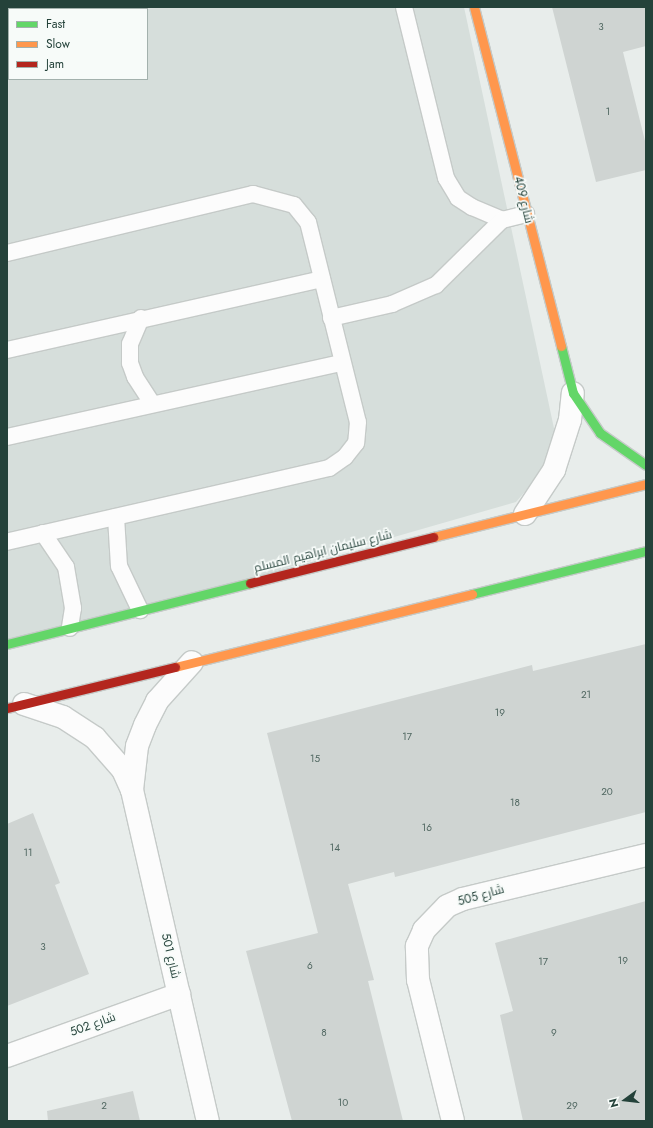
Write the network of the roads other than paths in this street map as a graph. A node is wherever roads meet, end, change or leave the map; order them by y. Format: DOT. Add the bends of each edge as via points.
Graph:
graph roads {
  1 [pos="404,7"];
  2 [pos="474,7"];
  3 [pos="526,214"];
  4 [pos="502,220"];
  5 [pos="7,253"];
  6 [pos="322,279"];
  7 [pos="141,318"];
  8 [pos="331,318"];
  9 [pos="7,350"];
  10 [pos="342,363"];
  11 [pos="573,393"];
  12 [pos="152,402"];
  13 [pos="7,437"];
  14 [pos="646,465"];
  15 [pos="646,484"];
  16 [pos="525,514"];
  17 [pos="116,517"];
  18 [pos="43,533"];
  19 [pos="7,542"];
  20 [pos="646,551"];
  21 [pos="140,610"];
  22 [pos="70,628"];
  23 [pos="7,644"];
  24 [pos="192,662"];
  25 [pos="16,706"];
  26 [pos="132,790"];
  27 [pos="646,855"];
  28 [pos="179,994"];
  29 [pos="7,1056"];
  30 [pos="208,1121"];
  31 [pos="453,1121"];
  1 -- 4 [label="lane" via="446,178 458,198"];
  2 -- 3 [label="street, شارع 409"];
  3 -- 4 [label="lane"];
  3 -- 11 [label="street, شارع 409"];
  4 -- 8 [label="lane" via="436,285 392,304"];
  5 -- 6 [label="lane" via="253,194 294,205 308,222"];
  6 -- 7 [label="lane"];
  6 -- 8 [label="lane"];
  7 -- 9 [label="lane"];
  7 -- 12 [label="lane" via="130,344 130,363 135,377"];
  8 -- 10 [label="lane"];
  10 -- 12 [label="lane"];
  10 -- 17 [label="lane" via="358,422 356,443 345,457 329,468"];
  11 -- 14 [label="street, شارع 409" via="600,433"];
  11 -- 16 [label="street, شارع 409" via="570,420 554,470"];
  12 -- 13 [label="lane"];
  15 -- 16 [label="street, شارع سليمان ابراهيم المسلم"];
  16 -- 21 [label="street, شارع سليمان ابراهيم المسلم"];
  17 -- 18 [label="lane"];
  17 -- 21 [label="lane" via="119,566"];
  18 -- 19 [label="lane"];
  18 -- 22 [label="lane" via="66,567 73,608"];
  20 -- 24 [label="street"];
  21 -- 22 [label="street, شارع سليمان ابراهيم المسلم"];
  22 -- 23 [label="street, شارع سليمان ابراهيم المسلم"];
  24 -- 25 [label="street"];
  24 -- 26 [label="street, شارع 501" via="157,702 145,725 138,746"];
  25 -- 26 [label="street, شارع 501" via="63,717 95,738 122,770"];
  26 -- 28 [label="street, شارع 501"];
  27 -- 31 [label="street, شارع 505" via="463,899 447,906 424,930 417,946 418,980"];
  28 -- 29 [label="street, شارع 502"];
  28 -- 30 [label="street, شارع 501"];
}
